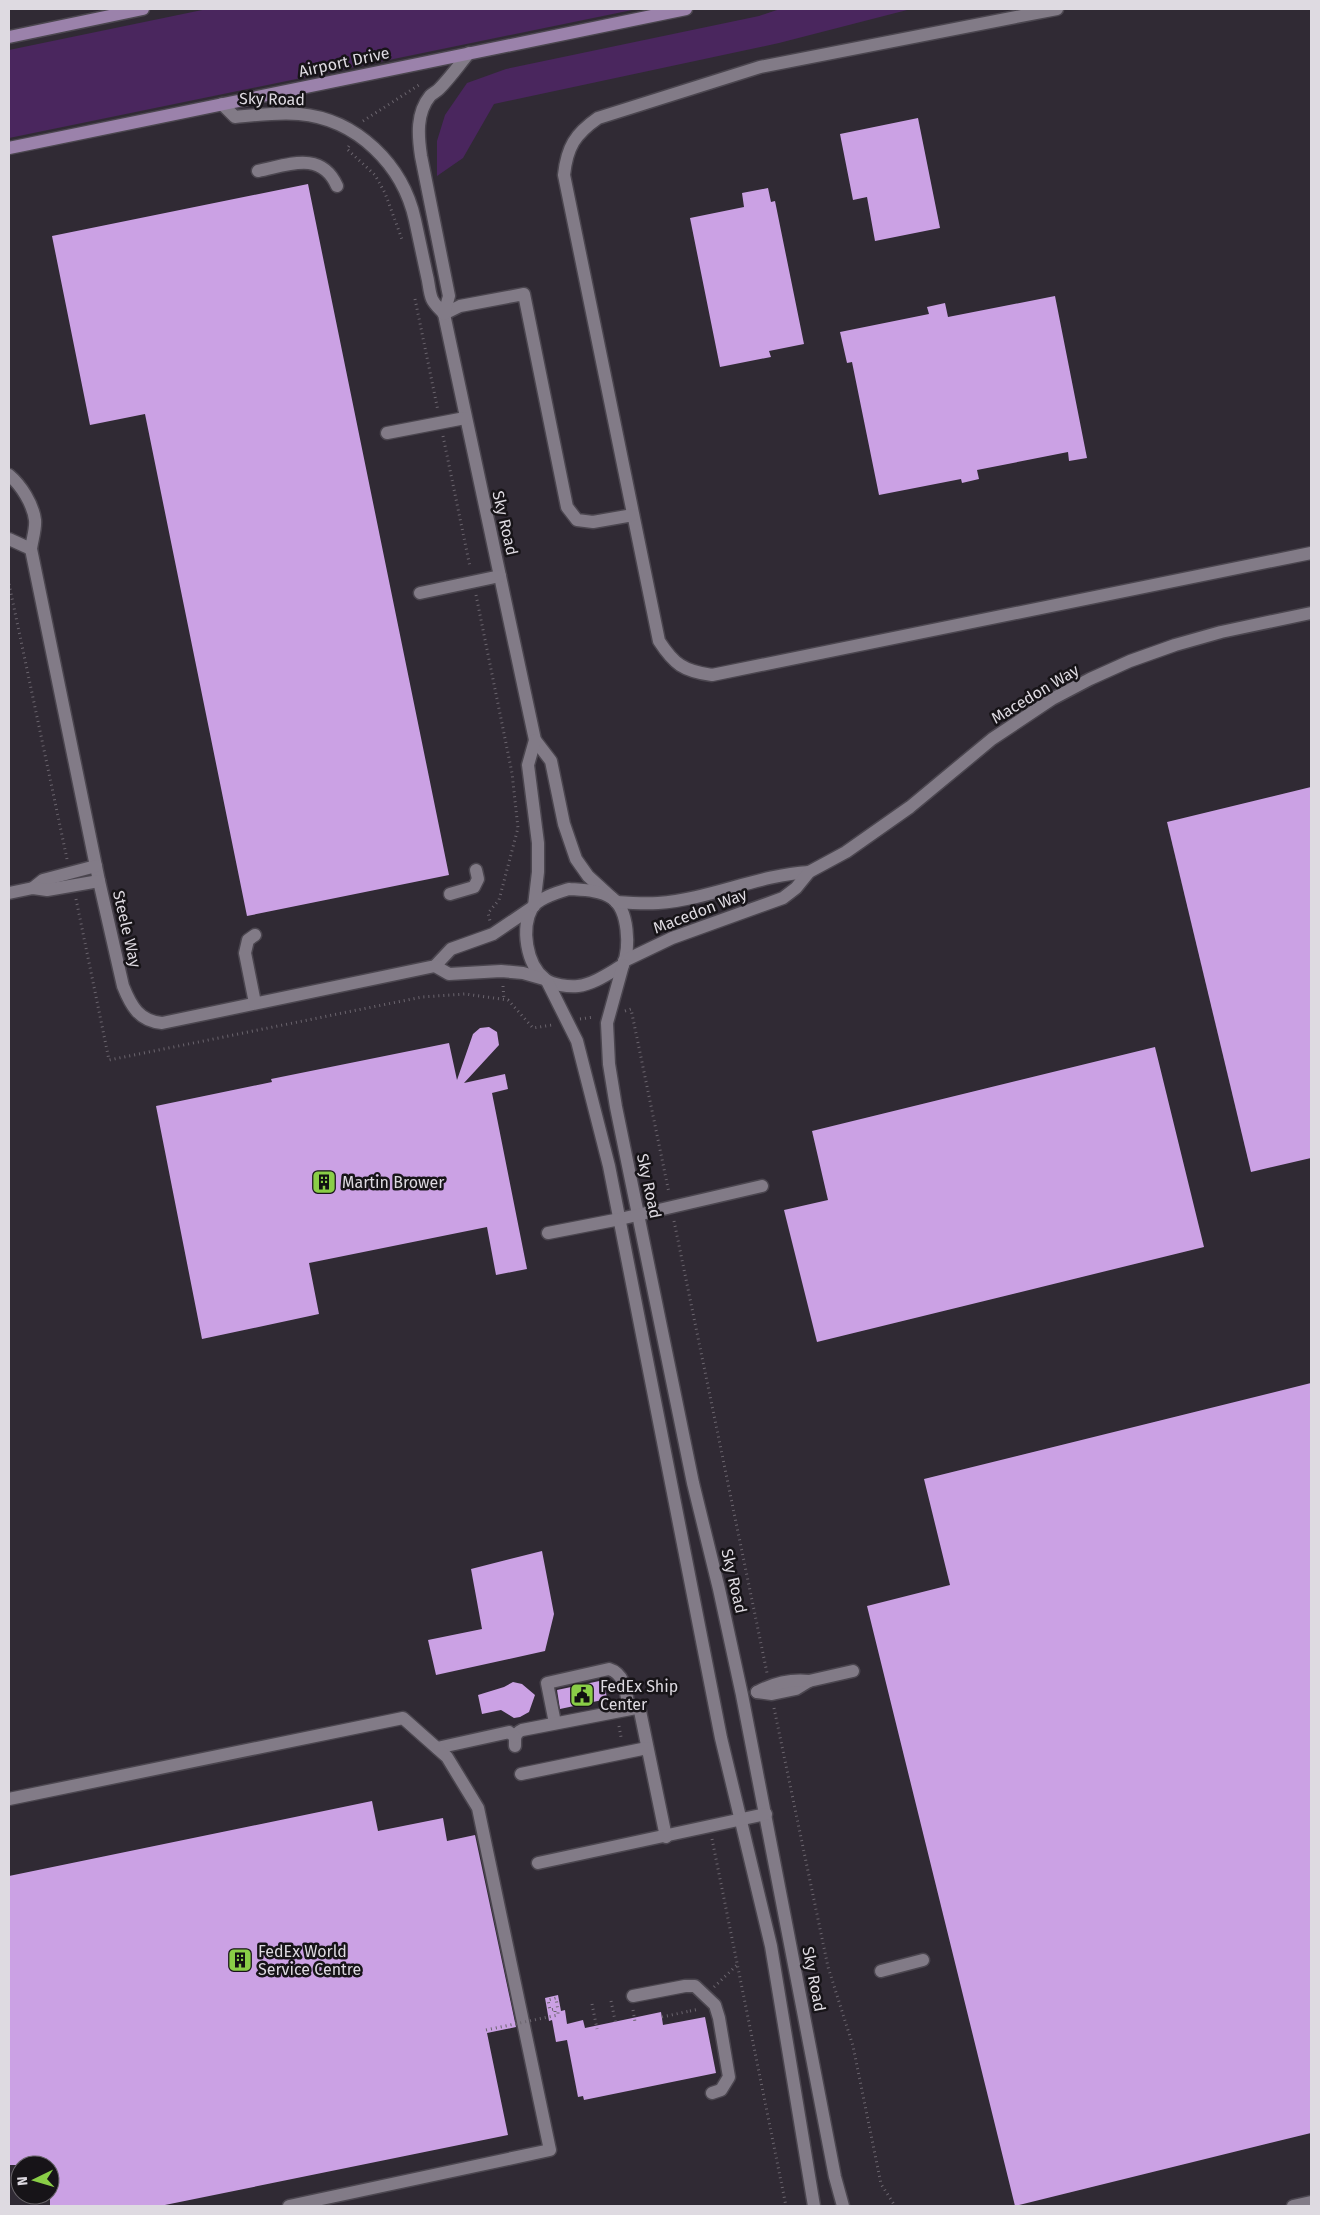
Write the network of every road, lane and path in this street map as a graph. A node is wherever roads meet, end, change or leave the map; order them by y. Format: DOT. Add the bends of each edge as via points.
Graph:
graph roads {
  1 [pos="143,9"];
  2 [pos="686,9"];
  3 [pos="1058,9"];
  4 [pos="9,36"];
  5 [pos="469,53"];
  6 [pos="431,95"];
  7 [pos="222,104"];
  8 [pos="356,134"];
  9 [pos="9,148"];
  10 [pos="258,171"];
  11 [pos="337,186"];
  12 [pos="405,252"];
  13 [pos="413,290"];
  14 [pos="444,314"];
  15 [pos="465,418"];
  16 [pos="440,422"];
  17 [pos="387,433"];
  18 [pos="9,475"];
  19 [pos="633,515"];
  20 [pos="9,539"];
  21 [pos="31,549"];
  22 [pos="1311,553"];
  23 [pos="500,576"];
  24 [pos="473,581"];
  25 [pos="9,584"];
  26 [pos="420,593"];
  27 [pos="1311,613"];
  28 [pos="535,740"];
  29 [pos="96,866"];
  30 [pos="476,870"];
  31 [pos="809,872"];
  32 [pos="72,880"];
  33 [pos="99,881"];
  34 [pos="9,893"];
  35 [pos="450,894"];
  36 [pos="614,900"];
  37 [pos="533,906"];
  38 [pos="493,934"];
  39 [pos="255,935"];
  40 [pos="624,963"];
  41 [pos="435,966"];
  42 [pos="501,971"];
  43 [pos="545,980"];
  44 [pos="504,1000"];
  45 [pos="255,1003"];
  46 [pos="608,1014"];
  47 [pos="569,1021"];
  48 [pos="762,1186"];
  49 [pos="672,1207"];
  50 [pos="639,1215"];
  51 [pos="620,1220"];
  52 [pos="548,1233"];
  53 [pos="853,1671"];
  54 [pos="771,1690"];
  55 [pos="742,1695"];
  56 [pos="629,1709"];
  57 [pos="555,1723"];
  58 [pos="437,1748"];
  59 [pos="648,1748"];
  60 [pos="521,1774"];
  61 [pos="9,1799"];
  62 [pos="766,1814"];
  63 [pos="741,1820"];
  64 [pos="709,1827"];
  65 [pos="666,1837"];
  66 [pos="538,1863"];
  67 [pos="923,1960"];
  68 [pos="881,1971"];
  69 [pos="633,1996"];
  70 [pos="611,2001"];
  71 [pos="592,2004"];
  72 [pos="557,2011"];
  73 [pos="616,2025"];
  74 [pos="597,2029"];
  75 [pos="486,2030"];
  76 [pos="712,2093"];
  77 [pos="1311,2202"];
  78 [pos="289,2206"];
  79 [pos="786,2206"];
  80 [pos="814,2206"];
  81 [pos="843,2206"];
  82 [pos="895,2206"];
  83 [pos="1293,2206"];
  1 -- 4 [label="main road"];
  2 -- 5 [label="main road, Airport Drive"];
  3 -- 19 [label="street" via="760,67 598,118 583,128 566,158 564,175"];
  5 -- 6 [label="street, Sky Road"];
  5 -- 7 [label="main road, Airport Drive"];
  6 -- 8 [label="path" via="419,85 365,118"];
  6 -- 14 [label="street, Sky Road" via="419,122 418,138 449,296"];
  7 -- 8 [label="street, Sky Road" via="234,117 301,114 325,119"];
  7 -- 9 [label="main road, Airport Drive"];
  8 -- 12 [label="path" via="347,149 375,175 391,209"];
  8 -- 14 [label="street, Sky Road" via="384,157 408,195 432,299"];
  10 -- 11 [label="street" via="299,163 317,164 326,168"];
  13 -- 16 [label="path"];
  14 -- 15 [label="street, Sky Road"];
  14 -- 19 [label="street" via="460,306 524,294 567,507 578,520 593,522"];
  15 -- 16 [label="street"];
  15 -- 23 [label="street, Sky Road"];
  16 -- 17 [label="street"];
  16 -- 24 [label="path"];
  18 -- 21 [label="street, Steele Way" via="26,496 35,520"];
  19 -- 22 [label="street" via="659,641 682,668 712,675"];
  20 -- 21 [label="street"];
  21 -- 29 [label="street, Steele Way"];
  23 -- 24 [label="street"];
  23 -- 28 [label="street, Sky Road"];
  24 -- 26 [label="street"];
  24 -- 38 [label="path" via="512,773 518,828 499,900 488,913"];
  25 -- 32 [label="path"];
  27 -- 31 [label="street, Macedon Way" via="1176,645 1090,679 1013,724 882,828"];
  28 -- 36 [label="street, Sky Road" via="550,761 564,824 576,859 588,876"];
  28 -- 37 [label="street, Sky Road" via="528,765 538,843"];
  29 -- 32 [label="street"];
  29 -- 33 [label="street, Steele Way"];
  30 -- 35 [label="street" via="478,879 474,887"];
  31 -- 36 [label="street, Macedon Way" via="791,873 659,903"];
  31 -- 40 [label="street, Macedon Way" via="783,898 672,938"];
  32 -- 33 [label="street"];
  32 -- 34 [label="street" via="47,890 33,888"];
  32 -- 44 [label="path" via="109,1060 422,997 465,994"];
  33 -- 45 [label="street, Steele Way" via="123,986 139,1015 153,1022 162,1022"];
  36 -- 37 [label="street" via="594,892 569,889"];
  36 -- 40 [label="street" via="626,932"];
  37 -- 38 [label="street"];
  37 -- 43 [label="street" via="526,939 532,961"];
  38 -- 41 [label="street" via="451,949"];
  39 -- 45 [label="street" via="248,940 245,953"];
  40 -- 43 [label="street" via="584,985"];
  40 -- 46 [label="street, Sky Road"];
  41 -- 42 [label="street, Steele Way" via="449,974"];
  41 -- 45 [label="street, Steele Way"];
  42 -- 43 [label="street, Steele Way"];
  42 -- 44 [label="path"];
  43 -- 47 [label="street"];
  44 -- 47 [label="path" via="508,1000 533,1028"];
  46 -- 47 [label="path"];
  46 -- 49 [label="path" via="631,1009"];
  46 -- 50 [label="street, Sky Road" via="606,1041 609,1064"];
  47 -- 51 [label="street" via="585,1068"];
  48 -- 49 [label="street"];
  49 -- 50 [label="street"];
  49 -- 54 [label="path"];
  50 -- 51 [label="street"];
  50 -- 55 [label="street, Sky Road" via="693,1483"];
  51 -- 52 [label="street"];
  51 -- 63 [label="street" via="669,1482"];
  53 -- 54 [label="street" via="809,1681 796,1689"];
  54 -- 55 [label="street"];
  54 -- 82 [label="path" via="828,1967 853,2046 881,2184"];
  55 -- 62 [label="street, Sky Road"];
  56 -- 57 [label="street"];
  56 -- 57 [label="street" via="620,1676 610,1669 599,1671 547,1683"];
  56 -- 59 [label="street" via="640,1711"];
  57 -- 58 [label="street" via="522,1730 517,1733 515,1741 509,1732"];
  58 -- 61 [label="street" via="403,1718"];
  58 -- 78 [label="street" via="447,1757 478,1808 550,2150"];
  59 -- 60 [label="street"];
  59 -- 65 [label="street"];
  62 -- 63 [label="street"];
  62 -- 81 [label="street, Sky Road"];
  63 -- 64 [label="street"];
  63 -- 80 [label="street" via="771,1946"];
  64 -- 65 [label="street"];
  64 -- 79 [label="path"];
  65 -- 66 [label="street"];
  67 -- 68 [label="street"];
  69 -- 76 [label="street" via="695,1986 715,2005 729,2077 721,2090"];
  70 -- 73 [label="path"];
  71 -- 74 [label="path"];
  72 -- 72 [label="path" via="550,2010 548,2000 556,1998"];
  72 -- 75 [label="path, bridge" via="558,2014"];
  77 -- 83 [label="street"];
}
